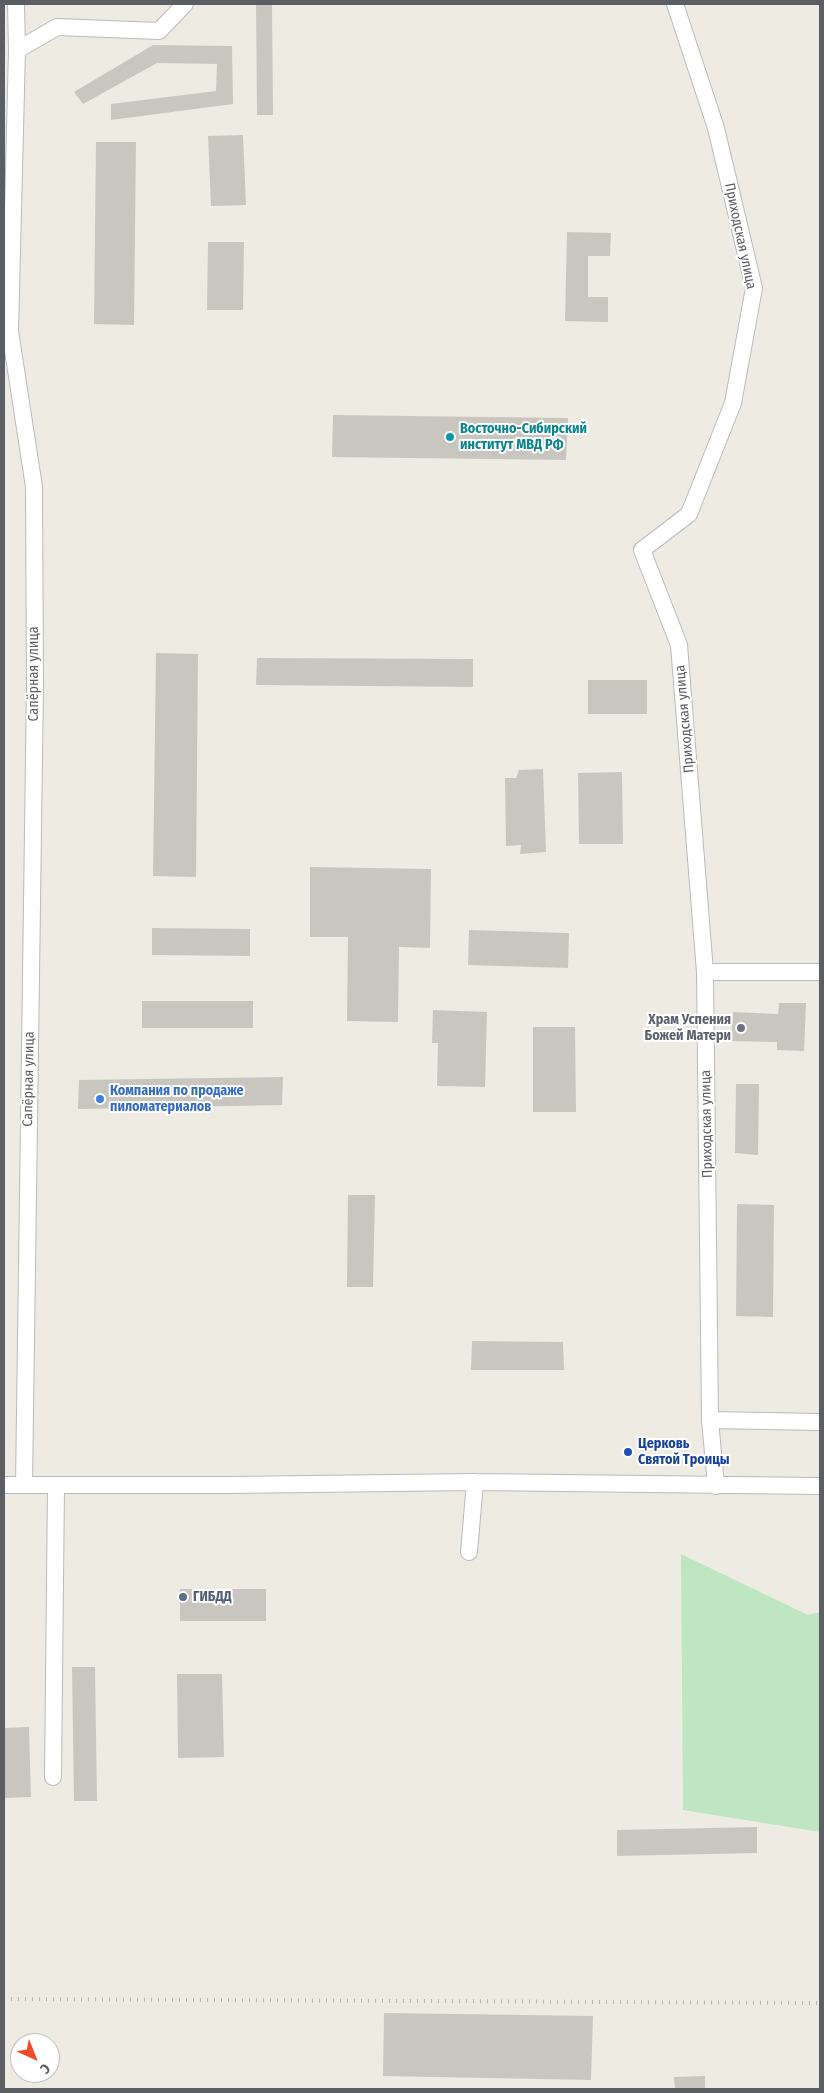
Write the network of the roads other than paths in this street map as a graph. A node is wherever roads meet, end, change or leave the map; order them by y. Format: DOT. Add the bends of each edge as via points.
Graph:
graph roads {
  1 [pos="16,4"];
  2 [pos="185,4"];
  3 [pos="675,4"];
  4 [pos="17,50"];
  5 [pos="7,330"];
  6 [pos="705,972"];
  7 [pos="820,972"];
  8 [pos="710,1420"];
  9 [pos="820,1422"];
  10 [pos="474,1482"];
  11 [pos="4,1485"];
  12 [pos="24,1485"];
  13 [pos="56,1485"];
  14 [pos="716,1486"];
  15 [pos="820,1486"];
  16 [pos="469,1552"];
  17 [pos="53,1777"];
  1 -- 4 [label="street, Сапёрная улица"];
  2 -- 4 [label="street" via="159,31 57,27"];
  3 -- 6 [label="street, Приходская улица" via="716,128 754,288 733,404 689,514 642,550 679,645"];
  4 -- 5 [label="street, Сапёрная улица"];
  5 -- 12 [label="street, Сапёрная улица" via="34,487 35,685"];
  6 -- 7 [label="street"];
  6 -- 8 [label="street, Приходская улица"];
  8 -- 9 [label="street"];
  8 -- 14 [label="street, Приходская улица"];
  10 -- 13 [label="street"];
  10 -- 14 [label="street"];
  10 -- 16 [label="street"];
  11 -- 12 [label="street"];
  12 -- 13 [label="street"];
  13 -- 17 [label="street"];
  14 -- 15 [label="street"];
}
